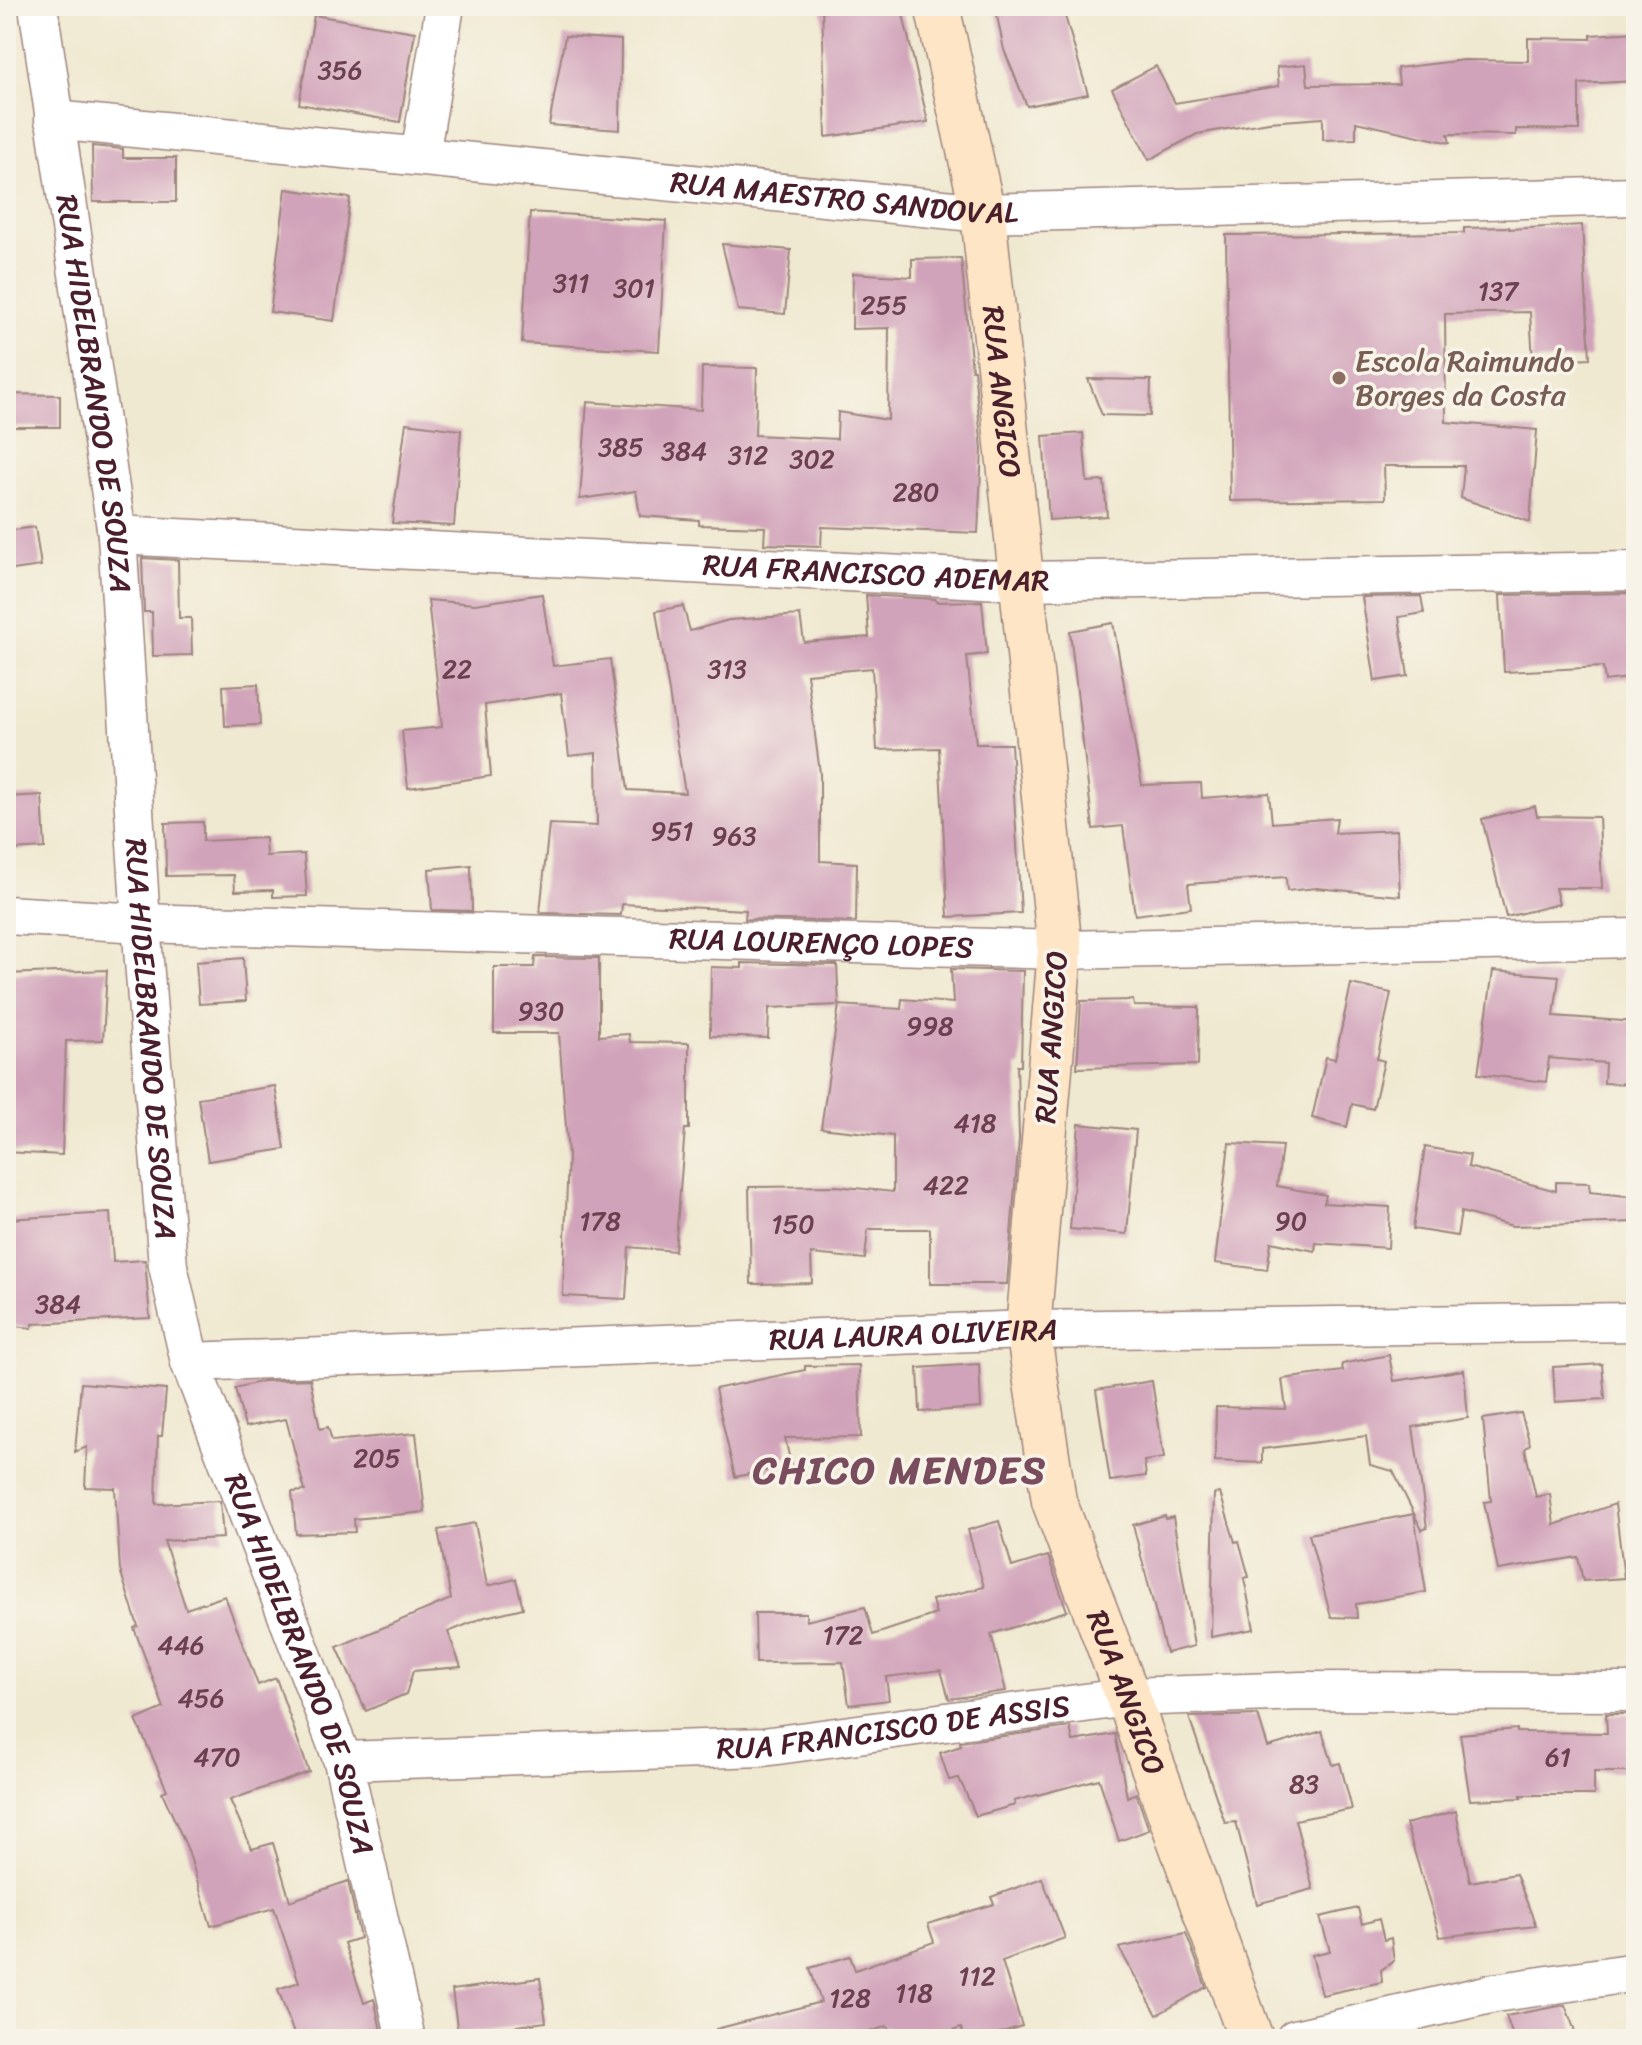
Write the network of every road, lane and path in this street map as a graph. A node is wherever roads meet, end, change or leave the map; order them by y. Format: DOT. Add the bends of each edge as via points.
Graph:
graph roads {
  1 [pos="38,6"];
  2 [pos="445,6"];
  3 [pos="937,6"];
  4 [pos="54,120"];
  5 [pos="420,156"];
  6 [pos="1636,196"];
  7 [pos="983,213"];
  8 [pos="117,535"];
  9 [pos="1636,571"];
  10 [pos="1022,581"];
  11 [pos="6,915"];
  12 [pos="141,923"];
  13 [pos="1636,938"];
  14 [pos="1060,950"];
  15 [pos="1636,1322"];
  16 [pos="1028,1330"];
  17 [pos="190,1362"];
  18 [pos="1636,1692"];
  19 [pos="1128,1697"];
  20 [pos="343,1761"];
  21 [pos="1636,1972"];
  22 [pos="406,2039"];
  23 [pos="1251,2039"];
  24 [pos="1295,2039"];
  1 -- 4 [label="street, RUA HIDELBRANDO DE SOUZA"];
  2 -- 5 [label="street"];
  3 -- 7 [label="street, RUA ANGICO"];
  4 -- 5 [label="street, RUA MAESTRO SANDOVAL"];
  4 -- 8 [label="street, RUA HIDELBRANDO DE SOUZA"];
  5 -- 7 [label="street, RUA MAESTRO SANDOVAL"];
  6 -- 7 [label="street, RUA MAESTRO SANDOVAL"];
  7 -- 10 [label="street, RUA ANGICO"];
  8 -- 10 [label="street, RUA FRANCISCO ADEMAR"];
  8 -- 12 [label="street, RUA HIDELBRANDO DE SOUZA"];
  9 -- 10 [label="street, RUA FRANCISCO ADEMAR"];
  10 -- 14 [label="street, RUA ANGICO"];
  11 -- 12 [label="street, RUA LOURENÇO LOPES"];
  12 -- 14 [label="street, RUA LOURENÇO LOPES"];
  12 -- 17 [label="street, RUA HIDELBRANDO DE SOUZA" via="168,1266"];
  13 -- 14 [label="street, RUA LOURENÇO LOPES"];
  14 -- 16 [label="street, RUA ANGICO"];
  15 -- 16 [label="street, RUA LAURA OLIVEIRA"];
  16 -- 17 [label="street, RUA LAURA OLIVEIRA"];
  16 -- 19 [label="street, RUA ANGICO" via="1054,1501"];
  17 -- 20 [label="street, RUA HIDELBRANDO DE SOUZA"];
  18 -- 19 [label="street, RUA FRANCISCO DE ASSIS" via="1302,1691"];
  19 -- 20 [label="street, RUA FRANCISCO DE ASSIS" via="763,1747"];
  19 -- 23 [label="street, RUA ANGICO"];
  20 -- 22 [label="street, RUA HIDELBRANDO DE SOUZA"];
  21 -- 24 [label="street" via="1495,1993"];
}
